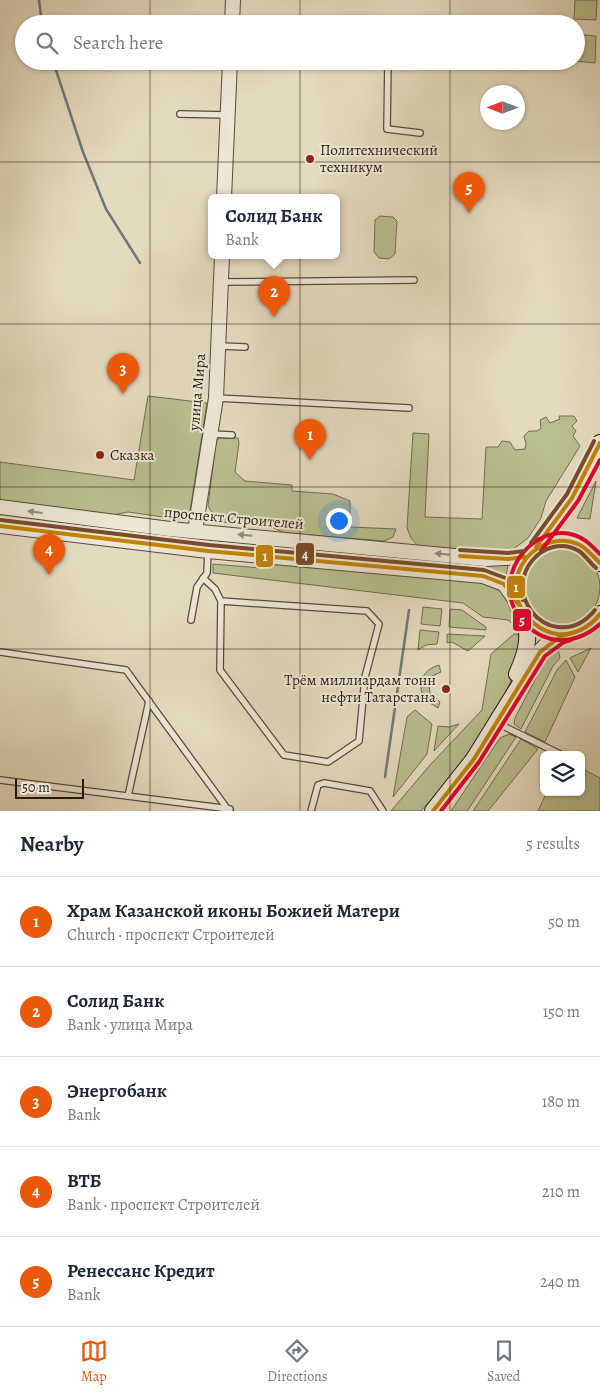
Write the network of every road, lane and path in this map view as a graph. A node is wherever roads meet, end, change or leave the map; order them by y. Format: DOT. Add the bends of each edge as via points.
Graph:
graph roads {
  1 [pos="233,0"];
  2 [pos="232,15"];
  3 [pos="230,70"];
  4 [pos="388,70"];
  5 [pos="180,114"];
  6 [pos="228,115"];
  7 [pos="420,133"];
  8 [pos="224,194"];
  9 [pos="222,259"];
  10 [pos="414,280"];
  11 [pos="220,282"];
  12 [pos="218,346"];
  13 [pos="245,347"];
  14 [pos="216,398"];
  15 [pos="410,408"];
  16 [pos="210,434"];
  17 [pos="232,435"];
  18 [pos="600,443"];
  19 [pos="0,508"];
  20 [pos="70,516"];
  21 [pos="0,526"];
  22 [pos="194,531"];
  23 [pos="67,534"];
  24 [pos="275,538"];
  25 [pos="208,551"];
  26 [pos="531,552"];
  27 [pos="273,557"];
  28 [pos="600,563"];
  29 [pos="203,578"];
  30 [pos="222,601"];
  31 [pos="521,610"];
  32 [pos="599,617"];
  33 [pos="191,620"];
  34 [pos="569,634"];
  35 [pos="0,652"];
  36 [pos="149,701"];
  37 [pos="497,723"];
  38 [pos="554,751"];
  39 [pos="0,780"];
  40 [pos="128,796"];
  41 [pos="229,810"];
  42 [pos="311,811"];
  43 [pos="383,811"];
  44 [pos="433,811"];
  1 -- 2 [label="street"];
  3 -- 6 [label="street"];
  4 -- 7 [label="lane" via="387,129"];
  5 -- 6 [label="lane"];
  6 -- 8 [label="street"];
  9 -- 11 [label="street, улица Мира"];
  10 -- 11 [label="lane"];
  11 -- 12 [label="street, улица Мира"];
  12 -- 13 [label="lane"];
  12 -- 14 [label="street, улица Мира"];
  14 -- 15 [label="lane"];
  14 -- 16 [label="street, улица Мира"];
  16 -- 17 [label="lane"];
  16 -- 22 [label="street, улица Мира"];
  18 -- 26 [label="main road" via="562,516"];
  20 -- 19 [label="street, проспект Строителей, one-way"];
  20 -- 22 [label="street, проспект Строителей"];
  20 -- 23 [label="street"];
  21 -- 23 [label="street"];
  24 -- 22 [label="street, проспект Строителей, one-way"];
  23 -- 25 [label="street"];
  26 -- 24 [label="street, проспект Строителей, one-way" via="486,559"];
  24 -- 27 [label="street"];
  25 -- 27 [label="street"];
  25 -- 29 [label="lane" via="207,573"];
  26 -- 28 [label="main road" via="557,541 579,543 590,549"];
  26 -- 31 [label="main road" via="518,571 515,587"];
  27 -- 31 [label="street" via="483,576 504,584"];
  29 -- 30 [label="lane"];
  29 -- 33 [label="lane" via="197,587"];
  30 -- 30 [label="lane" via="220,670 284,755 328,762 359,741 365,677 379,624 367,611"];
  31 -- 34 [label="main road" via="540,629 554,634"];
  31 -- 37 [label="main road" via="528,627 525,655"];
  32 -- 34 [label="main road" via="586,628"];
  34 -- 37 [label="main road" via="561,636 540,652"];
  35 -- 36 [label="lane" via="126,670"];
  36 -- 40 [label="lane"];
  36 -- 41 [label="lane"];
  37 -- 38 [label="lane"];
  37 -- 44 [label="main road" via="474,759"];
  39 -- 40 [label="lane"];
  40 -- 41 [label="lane"];
  42 -- 43 [label="lane" via="318,784 324,783 370,791"];
}
